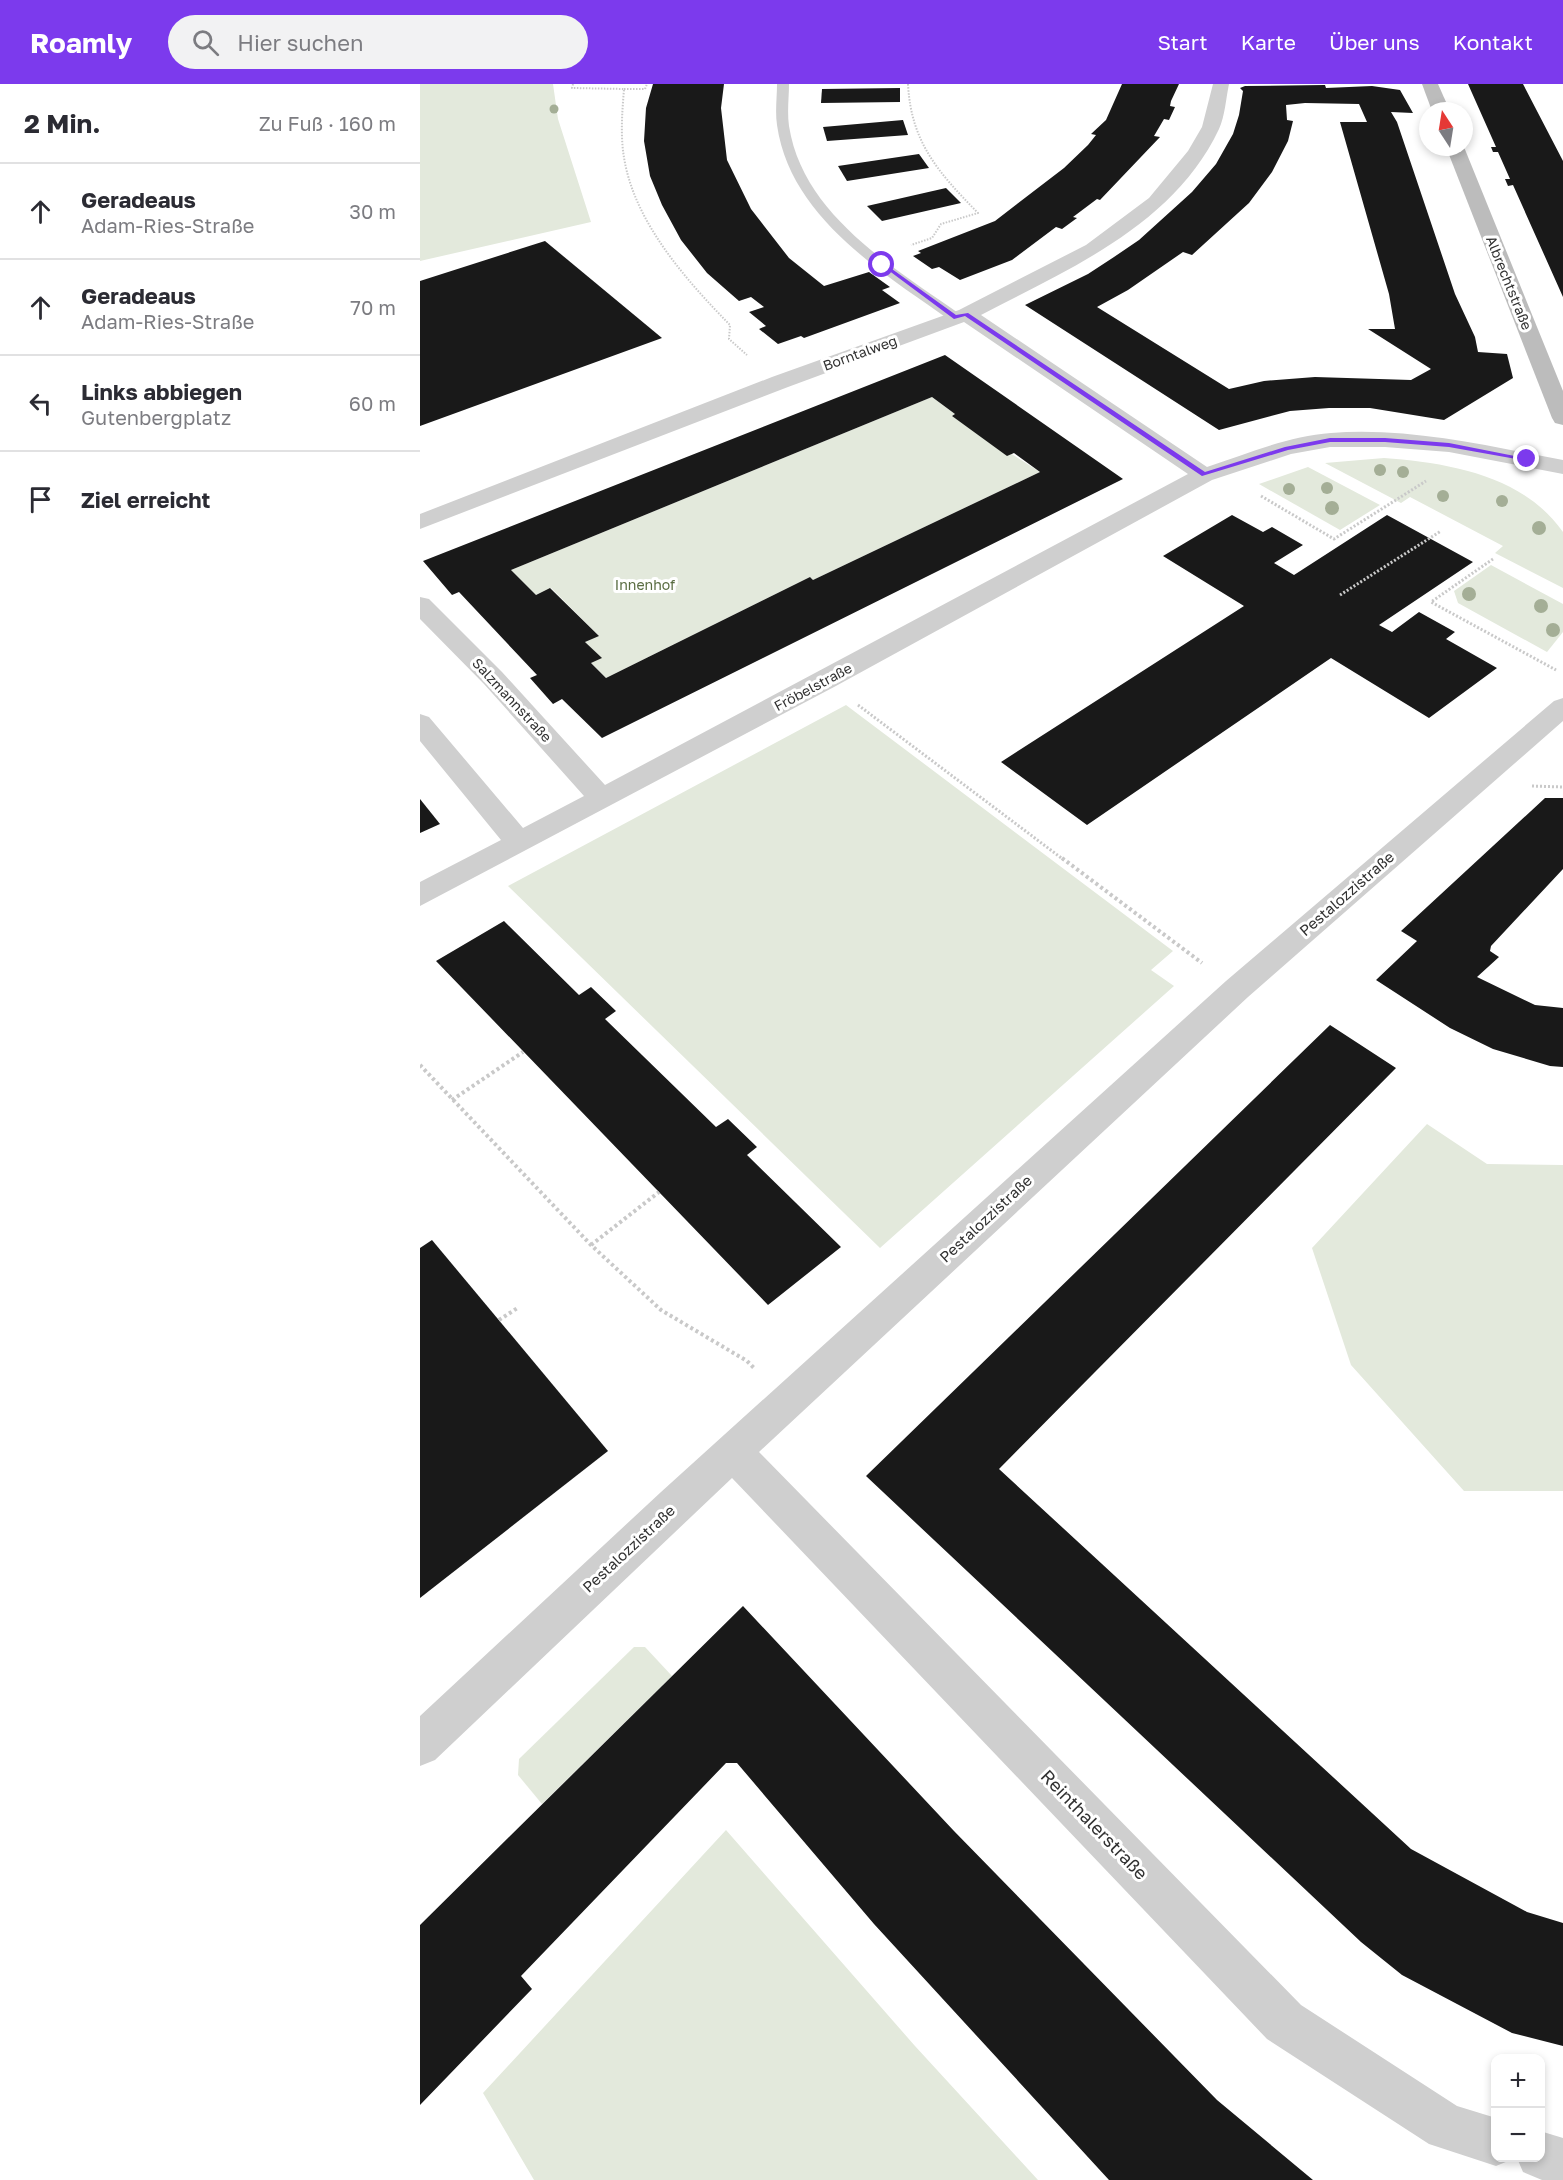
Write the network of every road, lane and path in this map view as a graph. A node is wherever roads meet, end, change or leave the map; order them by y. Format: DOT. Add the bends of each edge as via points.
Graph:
graph roads {
  1 [pos="573,84"];
  2 [pos="647,84"];
  3 [pos="783,84"];
  4 [pos="908,84"];
  5 [pos="1221,84"];
  6 [pos="1430,84"];
  7 [pos="624,89"];
  8 [pos="1437,102"];
  9 [pos="1459,156"];
  10 [pos="932,238"];
  11 [pos="961,316"];
  12 [pos="780,382"];
  13 [pos="1563,418"];
  14 [pos="1474,449"];
  15 [pos="1563,467"];
  16 [pos="1204,475"];
  17 [pos="1255,492"];
  18 [pos="420,522"];
  19 [pos="1441,531"];
  20 [pos="1493,559"];
  21 [pos="1340,595"];
  22 [pos="420,604"];
  23 [pos="1563,674"];
  24 [pos="1563,707"];
  25 [pos="875,718"];
  26 [pos="420,723"];
  27 [pos="601,798"];
  28 [pos="519,842"];
  29 [pos="420,895"];
  30 [pos="1168,938"];
  31 [pos="523,1052"];
  32 [pos="420,1065"];
  33 [pos="451,1100"];
  34 [pos="659,1192"];
  35 [pos="591,1245"];
  36 [pos="519,1307"];
  37 [pos="498,1320"];
  38 [pos="747,1361"];
  39 [pos="734,1453"];
  40 [pos="420,1745"];
  41 [pos="1491,2140"];
  42 [pos="1545,2157"];
  43 [pos="1563,2162"];
  1 -- 7 [label="path" via="572,88"];
  2 -- 7 [label="path" via="645,89"];
  3 -- 11 [label="lane" via="783,130 802,182 822,211 872,257"];
  4 -- 10 [label="path" via="916,135 939,170 978,213 941,224"];
  5 -- 11 [label="street, Borntalweg" via="1211,127 1196,153 1156,202 1093,249"];
  6 -- 8 [label="main road"];
  7 -- 12 [label="path" via="620,122 628,175 657,233 697,290 730,325 729,339"];
  9 -- 13 [label="main road, Albrechtstraße"];
  11 -- 12 [label="street, Borntalweg"];
  11 -- 16 [label="street"];
  12 -- 18 [label="street, Borntalweg"];
  14 -- 15 [label="street, Fröbelstraße"];
  14 -- 16 [label="street, Fröbelstraße" via="1385,440 1330,440 1287,448"];
  14 -- 17 [label="path" via="1334,539"];
  16 -- 27 [label="street, Fröbelstraße"];
  19 -- 21 [label="path"];
  20 -- 23 [label="path" via="1431,602"];
  22 -- 27 [label="street, Salzmannstraße"];
  24 -- 39 [label="street, Pestalozzistraße" via="1237,989"];
  25 -- 30 [label="path"];
  26 -- 28 [label="street"];
  27 -- 28 [label="street, Fröbelstraße"];
  28 -- 29 [label="street, Fröbelstraße"];
  31 -- 33 [label="path"];
  32 -- 33 [label="path"];
  33 -- 35 [label="path"];
  34 -- 35 [label="path"];
  35 -- 38 [label="path" via="661,1310"];
  36 -- 37 [label="path"];
  39 -- 40 [label="street, Pestalozzistraße"];
  39 -- 41 [label="street, Reinthalerstraße" via="1284,2022 1446,2127"];
  42 -- 43 [label="street"];
}
